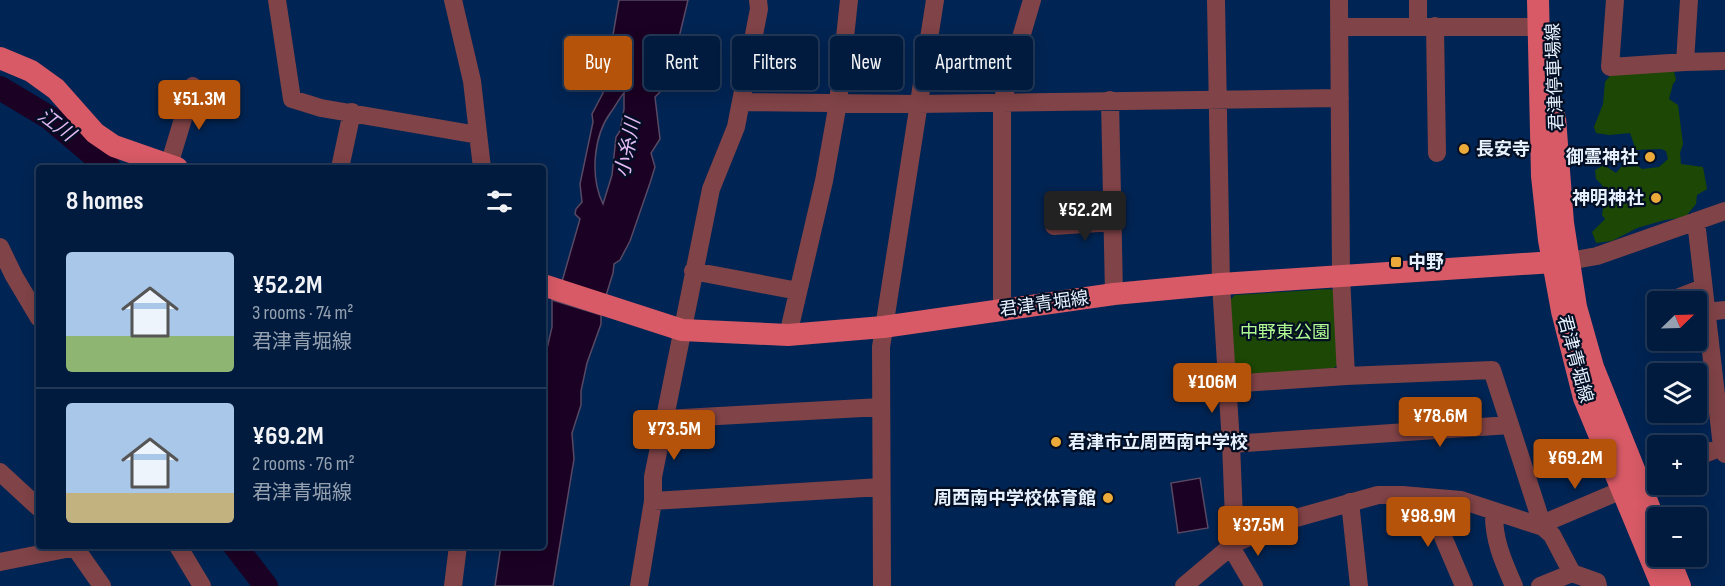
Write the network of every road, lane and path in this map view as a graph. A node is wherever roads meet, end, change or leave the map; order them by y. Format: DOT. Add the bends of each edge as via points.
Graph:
graph roads {
  1 [pos="277,0"];
  2 [pos="453,0"];
  3 [pos="758,0"];
  4 [pos="849,0"];
  5 [pos="935,0"];
  6 [pos="1032,0"];
  7 [pos="1216,0"];
  8 [pos="1339,0"];
  9 [pos="1418,0"];
  10 [pos="1538,0"];
  11 [pos="1553,0"];
  12 [pos="1615,0"];
  13 [pos="1689,0"];
  14 [pos="1339,27"];
  15 [pos="1426,27"];
  16 [pos="1538,27"];
  17 [pos="0,58"];
  18 [pos="1685,62"];
  19 [pos="1725,62"];
  20 [pos="194,86"];
  21 [pos="1340,98"];
  22 [pos="1110,100"];
  23 [pos="1217,100"];
  24 [pos="741,102"];
  25 [pos="838,102"];
  26 [pos="1002,102"];
  27 [pos="918,104"];
  28 [pos="352,112"];
  29 [pos="478,135"];
  30 [pos="1437,153"];
  31 [pos="167,165"];
  32 [pos="174,165"];
  33 [pos="341,165"];
  34 [pos="482,165"];
  35 [pos="1725,211"];
  36 [pos="1696,221"];
  37 [pos="1113,222"];
  38 [pos="1054,226"];
  39 [pos="0,247"];
  40 [pos="1561,261"];
  41 [pos="693,271"];
  42 [pos="7,275"];
  43 [pos="1341,276"];
  44 [pos="1221,284"];
  45 [pos="546,286"];
  46 [pos="1703,288"];
  47 [pos="798,291"];
  48 [pos="1695,291"];
  49 [pos="1703,291"];
  50 [pos="1114,294"];
  51 [pos="1002,310"];
  52 [pos="1725,310"];
  53 [pos="1707,312"];
  54 [pos="36,314"];
  55 [pos="1707,320"];
  56 [pos="883,327"];
  57 [pos="682,330"];
  58 [pos="788,335"];
  59 [pos="1346,376"];
  60 [pos="1228,384"];
  61 [pos="881,407"];
  62 [pos="664,419"];
  63 [pos="1510,425"];
  64 [pos="1232,444"];
  65 [pos="1723,451"];
  66 [pos="1707,455"];
  67 [pos="0,472"];
  68 [pos="1639,481"];
  69 [pos="881,487"];
  70 [pos="1426,497"];
  71 [pos="653,501"];
  72 [pos="1350,502"];
  73 [pos="36,505"];
  74 [pos="1649,507"];
  75 [pos="1494,511"];
  76 [pos="1542,525"];
  77 [pos="1233,545"];
  78 [pos="63,549"];
  79 [pos="79,549"];
  80 [pos="180,549"];
  81 [pos="458,549"];
  82 [pos="0,562"];
  83 [pos="1672,567"];
  84 [pos="1566,578"];
  85 [pos="102,586"];
  86 [pos="202,586"];
  87 [pos="453,586"];
  88 [pos="639,586"];
  89 [pos="882,586"];
  90 [pos="1184,586"];
  91 [pos="1254,586"];
  92 [pos="1359,586"];
  93 [pos="1464,586"];
  94 [pos="1514,586"];
  95 [pos="1540,586"];
  96 [pos="1599,586"];
  97 [pos="1662,586"];
  98 [pos="1680,586"];
  1 -- 28 [label="street" via="292,99"];
  2 -- 29 [label="street" via="472,81"];
  3 -- 24 [label="street"];
  4 -- 25 [label="street"];
  5 -- 27 [label="street"];
  6 -- 26 [label="street"];
  7 -- 23 [label="street"];
  8 -- 14 [label="street"];
  9 -- 15 [label="street"];
  10 -- 16 [label="main road, 君津停車場線"];
  11 -- 40 [label="main road, 君津停車場線"];
  12 -- 18 [label="street" via="1610,67"];
  13 -- 18 [label="street"];
  14 -- 15 [label="street"];
  14 -- 21 [label="street"];
  15 -- 16 [label="street"];
  15 -- 30 [label="street"];
  16 -- 40 [label="main road, 君津停車場線" via="1542,176"];
  17 -- 31 [label="main road" via="49,84 95,133 114,146"];
  18 -- 19 [label="street"];
  20 -- 32 [label="street"];
  21 -- 23 [label="street"];
  21 -- 43 [label="street"];
  22 -- 23 [label="street"];
  22 -- 26 [label="street"];
  22 -- 37 [label="street"];
  23 -- 44 [label="street"];
  24 -- 25 [label="street"];
  24 -- 41 [label="street" via="736,128 711,189"];
  25 -- 27 [label="street"];
  25 -- 47 [label="street"];
  26 -- 27 [label="street"];
  26 -- 51 [label="street"];
  27 -- 56 [label="street"];
  28 -- 29 [label="street"];
  28 -- 33 [label="street"];
  29 -- 34 [label="street"];
  35 -- 36 [label="street"];
  36 -- 40 [label="street" via="1598,256"];
  36 -- 46 [label="street"];
  37 -- 38 [label="street"];
  37 -- 50 [label="street"];
  39 -- 42 [label="street"];
  40 -- 43 [label="main road, 君津青堀線"];
  40 -- 68 [label="main road, 君津青堀線" via="1593,367"];
  41 -- 47 [label="street"];
  41 -- 57 [label="street"];
  42 -- 54 [label="street"];
  43 -- 44 [label="main road, 君津青堀線"];
  43 -- 59 [label="street"];
  44 -- 50 [label="main road, 君津青堀線"];
  44 -- 60 [label="street"];
  45 -- 57 [label="main road, 君津青堀線"];
  46 -- 48 [label="street"];
  46 -- 49 [label="street"];
  47 -- 58 [label="street"];
  50 -- 51 [label="main road, 君津青堀線"];
  51 -- 56 [label="main road, 君津青堀線"];
  52 -- 53 [label="street"];
  55 -- 65 [label="street"];
  56 -- 58 [label="main road, 君津青堀線"];
  56 -- 61 [label="street"];
  57 -- 58 [label="main road, 君津青堀線"];
  57 -- 62 [label="street"];
  59 -- 60 [label="street"];
  59 -- 63 [label="street" via="1491,370"];
  60 -- 64 [label="street"];
  61 -- 62 [label="street"];
  61 -- 69 [label="street"];
  62 -- 71 [label="street" via="653,477"];
  63 -- 64 [label="street"];
  63 -- 76 [label="street"];
  64 -- 77 [label="street"];
  65 -- 66 [label="street"];
  67 -- 73 [label="street"];
  68 -- 74 [label="main road, 君津青堀線"];
  68 -- 76 [label="street"];
  68 -- 97 [label="main road, 君津青堀線"];
  69 -- 71 [label="street"];
  69 -- 89 [label="street"];
  70 -- 72 [label="street" via="1378,495"];
  70 -- 75 [label="street" via="1461,500"];
  70 -- 93 [label="street"];
  71 -- 88 [label="street"];
  72 -- 77 [label="street" via="1296,518"];
  72 -- 92 [label="street"];
  75 -- 76 [label="street"];
  75 -- 94 [label="street" via="1497,545"];
  76 -- 84 [label="street" via="1552,535"];
  77 -- 90 [label="street"];
  77 -- 91 [label="street"];
  78 -- 82 [label="street"];
  79 -- 85 [label="street"];
  80 -- 86 [label="street"];
  81 -- 87 [label="street"];
  83 -- 98 [label="main road"];
  84 -- 95 [label="street"];
  84 -- 96 [label="street" via="1597,582"];
}
